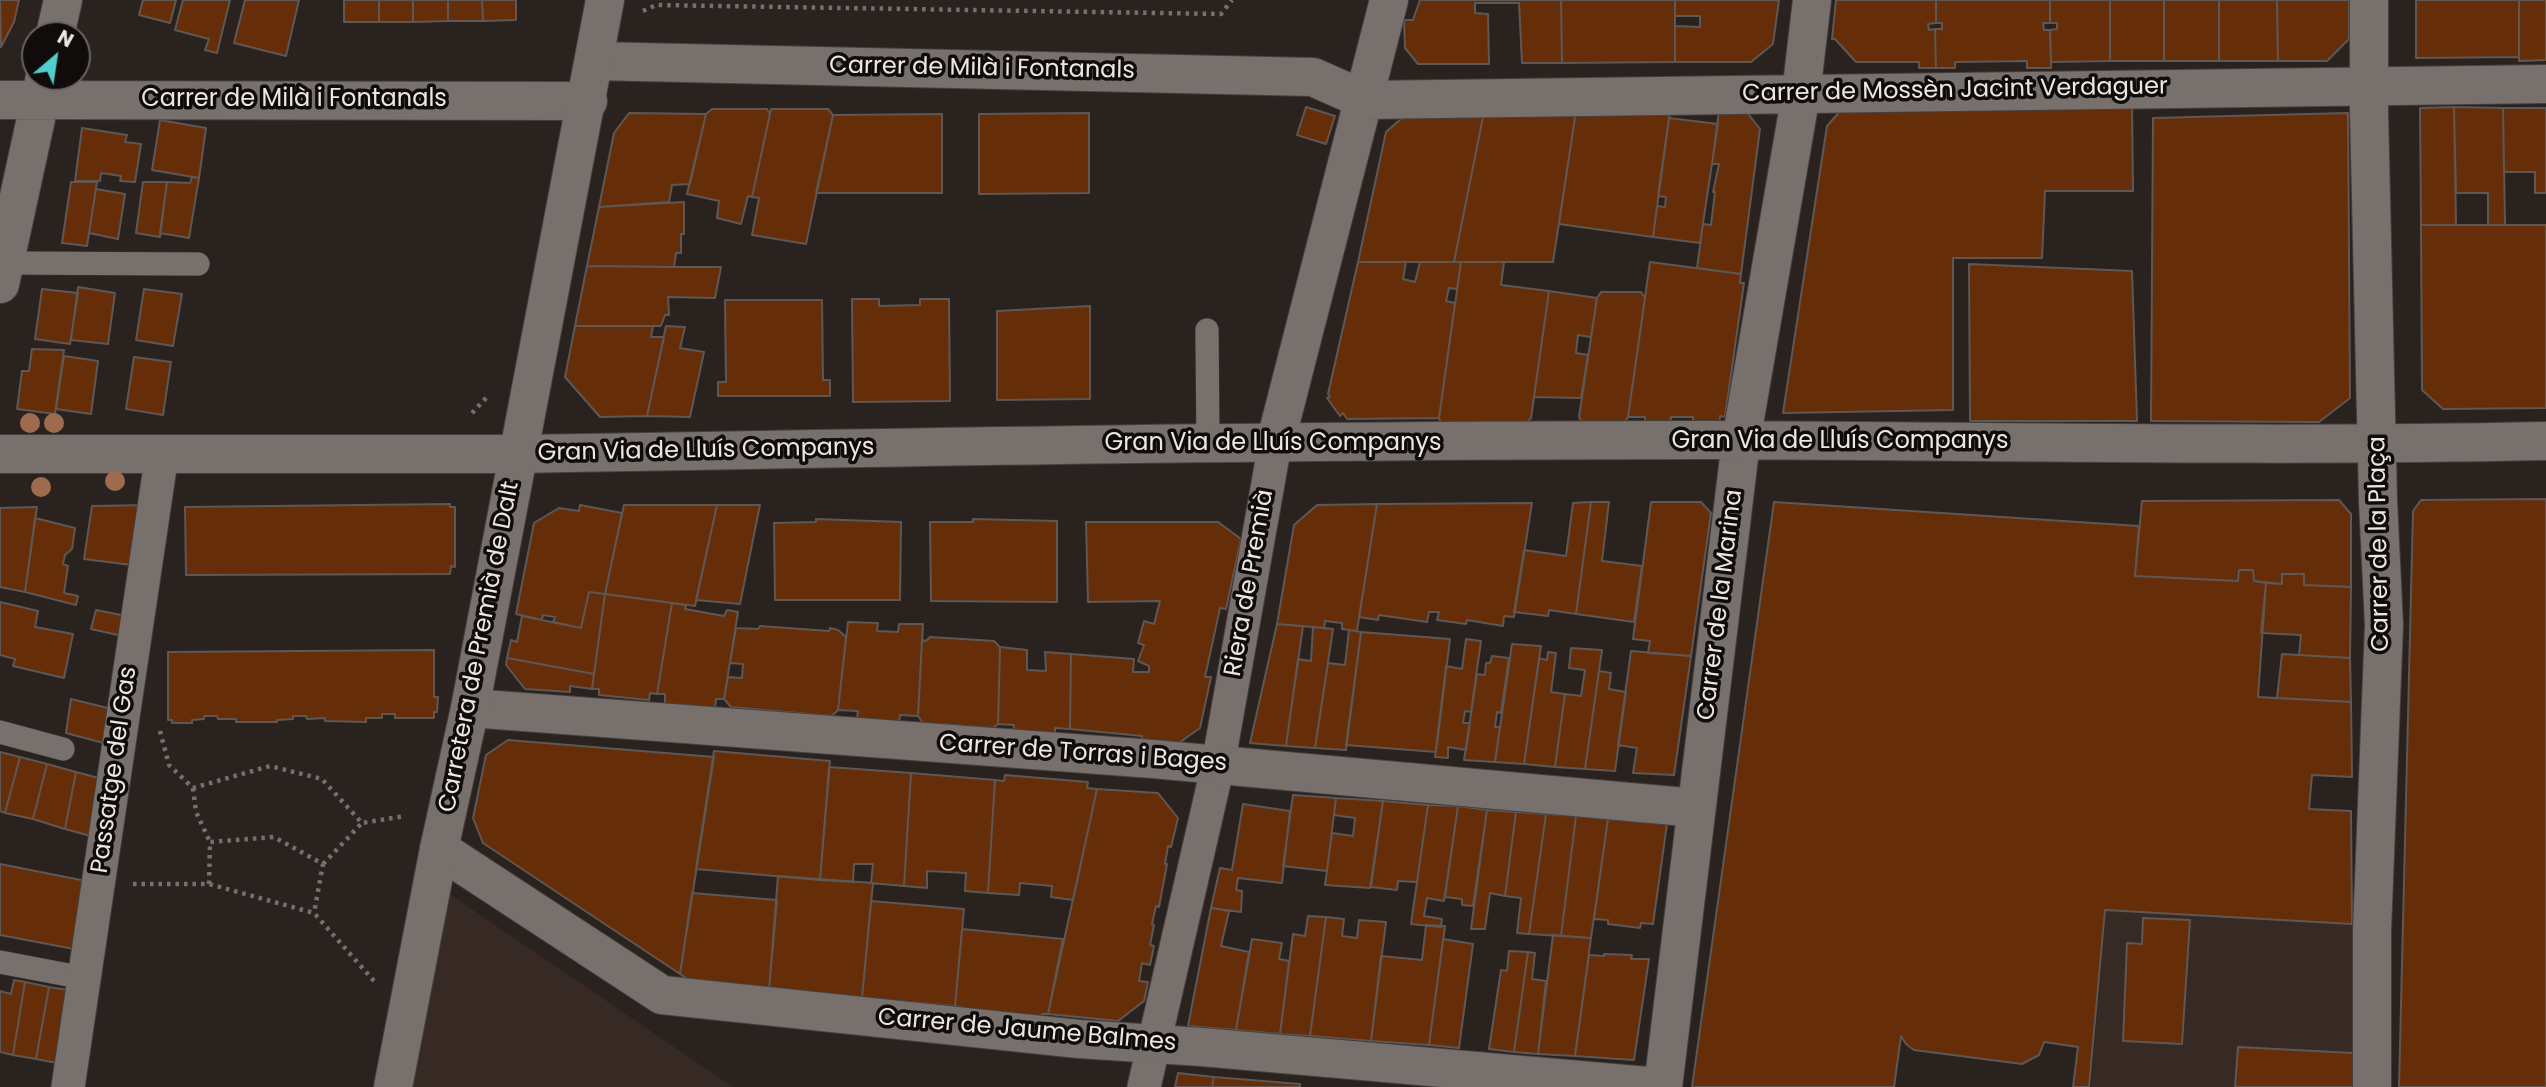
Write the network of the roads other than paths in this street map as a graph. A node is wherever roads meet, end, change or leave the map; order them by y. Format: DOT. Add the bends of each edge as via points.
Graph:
graph roads {
  1 [pos="64,0"];
  2 [pos="605,0"];
  3 [pos="1389,0"];
  4 [pos="1812,0"];
  5 [pos="2369,0"];
  6 [pos="59,21"];
  7 [pos="594,61"];
  8 [pos="2546,84"];
  9 [pos="2369,85"];
  10 [pos="91,89"];
  11 [pos="32,91"];
  12 [pos="42,91"];
  13 [pos="1801,94"];
  14 [pos="0,100"];
  15 [pos="1365,100"];
  16 [pos="588,101"];
  17 [pos="198,264"];
  18 [pos="2,274"];
  19 [pos="1207,330"];
  20 [pos="1741,441"];
  21 [pos="2546,442"];
  22 [pos="1275,443"];
  23 [pos="1208,444"];
  24 [pos="2377,445"];
  25 [pos="0,454"];
  26 [pos="162,454"];
  27 [pos="518,454"];
  28 [pos="470,708"];
  29 [pos="0,732"];
  30 [pos="63,749"];
  31 [pos="1218,765"];
  32 [pos="1696,808"];
  33 [pos="439,849"];
  34 [pos="0,962"];
  35 [pos="84,978"];
  36 [pos="1153,1044"];
  37 [pos="68,1087"];
  38 [pos="393,1087"];
  39 [pos="1144,1087"];
  40 [pos="1661,1087"];
  41 [pos="2372,1087"];
  1 -- 6 [label="street"];
  2 -- 7 [label="street, Carretera de Premià de Dalt"];
  3 -- 15 [label="street, Riera de Premià"];
  4 -- 13 [label="street, Carrer de la Marina"];
  5 -- 9 [label="street, Carrer de la Plaça"];
  7 -- 15 [label="street, Carrer de Milà i Fontanals" via="1313,78"];
  7 -- 16 [label="street, Carretera de Premià de Dalt"];
  8 -- 9 [label="street, Carrer de Mossèn Jacint Verdaguer"];
  9 -- 13 [label="street, Carrer de Mossèn Jacint Verdaguer"];
  9 -- 24 [label="street, Carrer de la Plaça"];
  10 -- 16 [label="street, Carrer de Milà i Fontanals"];
  11 -- 14 [label="street, Carrer de Milà i Fontanals"];
  12 -- 18 [label="street"];
  13 -- 15 [label="street, Carrer de Mossèn Jacint Verdaguer"];
  13 -- 20 [label="street, Carrer de la Marina"];
  15 -- 22 [label="street, Riera de Premià"];
  16 -- 27 [label="street, Carretera de Premià de Dalt" via="514,385"];
  17 -- 18 [label="lane"];
  19 -- 23 [label="lane"];
  20 -- 22 [label="street, Gran Via de Lluís Companys"];
  20 -- 24 [label="street, Gran Via de Lluís Companys"];
  20 -- 32 [label="street, Carrer de la Marina"];
  21 -- 24 [label="street, Gran Via de Lluís Companys"];
  22 -- 23 [label="street, Gran Via de Lluís Companys"];
  22 -- 31 [label="street, Riera de Premià"];
  23 -- 27 [label="street, Gran Via de Lluís Companys"];
  24 -- 41 [label="street, Carrer de la Plaça" via="2384,625 2372,931"];
  25 -- 26 [label="street, Gran Via de Lluís Companys"];
  26 -- 27 [label="street, Gran Via de Lluís Companys"];
  26 -- 35 [label="street, Passatge del Gas"];
  27 -- 28 [label="street, Carretera de Premià de Dalt"];
  28 -- 31 [label="street, Carrer de Torras i Bages"];
  28 -- 33 [label="street, Carretera de Premià de Dalt"];
  29 -- 30 [label="lane"];
  31 -- 32 [label="street, Carrer de Torras i Bages"];
  31 -- 36 [label="street, Riera de Premià"];
  32 -- 40 [label="street, Carrer de la Marina"];
  33 -- 36 [label="street, Carrer de Jaume Balmes" via="662,995"];
  33 -- 38 [label="street, Carretera de Premià de Dalt"];
  34 -- 35 [label="lane"];
  35 -- 37 [label="street, Passatge del Gas"];
  36 -- 39 [label="street, Riera de Premià"];
  36 -- 40 [label="street, Carrer de Jaume Balmes"];
}
